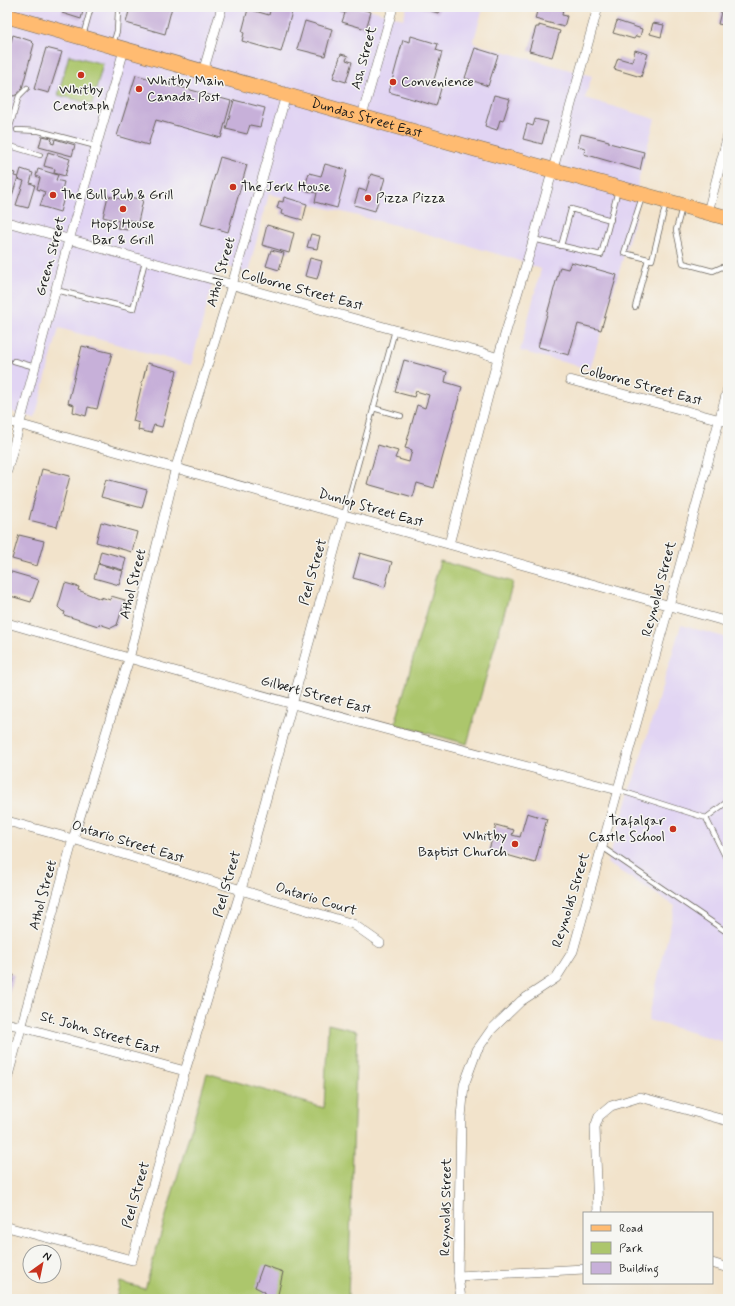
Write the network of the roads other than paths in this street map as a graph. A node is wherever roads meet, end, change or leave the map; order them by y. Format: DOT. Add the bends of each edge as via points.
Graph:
graph roads {
  1 [pos="8,7"];
  2 [pos="91,7"];
  3 [pos="222,7"];
  4 [pos="393,7"];
  5 [pos="598,7"];
  6 [pos="118,12"];
  7 [pos="7,16"];
  8 [pos="34,24"];
  9 [pos="83,37"];
  10 [pos="119,48"];
  11 [pos="203,72"];
  12 [pos="27,88"];
  13 [pos="286,95"];
  14 [pos="362,116"];
  15 [pos="17,130"];
  16 [pos="728,135"];
  17 [pos="7,137"];
  18 [pos="7,145"];
  19 [pos="96,146"];
  20 [pos="40,156"];
  21 [pos="553,169"];
  22 [pos="618,188"];
  23 [pos="642,194"];
  24 [pos="667,201"];
  25 [pos="682,205"];
  26 [pos="708,212"];
  27 [pos="728,218"];
  28 [pos="610,220"];
  29 [pos="7,222"];
  30 [pos="533,239"];
  31 [pos="69,240"];
  32 [pos="561,246"];
  33 [pos="648,259"];
  34 [pos="145,261"];
  35 [pos="728,268"];
  36 [pos="232,285"];
  37 [pos="56,290"];
  38 [pos="635,307"];
  39 [pos="395,330"];
  40 [pos="498,358"];
  41 [pos="14,361"];
  42 [pos="35,367"];
  43 [pos="570,380"];
  44 [pos="728,388"];
  45 [pos="373,408"];
  46 [pos="401,416"];
  47 [pos="7,421"];
  48 [pos="724,421"];
  49 [pos="19,424"];
  50 [pos="9,458"];
  51 [pos="176,467"];
  52 [pos="7,471"];
  53 [pos="344,515"];
  54 [pos="448,544"];
  55 [pos="669,606"];
  56 [pos="728,622"];
  57 [pos="7,623"];
  58 [pos="129,659"];
  59 [pos="291,703"];
  60 [pos="618,790"];
  61 [pos="728,801"];
  62 [pos="706,818"];
  63 [pos="7,821"];
  64 [pos="73,839"];
  65 [pos="602,847"];
  66 [pos="728,862"];
  67 [pos="241,890"];
  68 [pos="728,933"];
  69 [pos="380,942"];
  70 [pos="7,1023"];
  71 [pos="22,1026"];
  72 [pos="185,1072"];
  73 [pos="7,1079"];
  74 [pos="728,1121"];
  75 [pos="598,1212"];
  76 [pos="7,1226"];
  77 [pos="713,1263"];
  78 [pos="728,1268"];
  79 [pos="583,1269"];
  80 [pos="458,1276"];
  81 [pos="461,1299"];
  1 -- 8 [label="main road"];
  2 -- 9 [label="lane"];
  3 -- 11 [label="street"];
  4 -- 14 [label="street, Ash Street"];
  5 -- 21 [label="street"];
  6 -- 10 [label="lane"];
  7 -- 8 [label="main road, Dundas Street East"];
  8 -- 9 [label="main road, Dundas Street East"];
  9 -- 10 [label="main road, Dundas Street East"];
  10 -- 11 [label="main road, Dundas Street East"];
  10 -- 19 [label="street, Green Street"];
  11 -- 13 [label="main road, Dundas Street East"];
  12 -- 17 [label="lane" via="19,96"];
  13 -- 14 [label="main road, Dundas Street East"];
  13 -- 36 [label="street, Athol Street"];
  14 -- 21 [label="main road, Dundas Street East"];
  15 -- 19 [label="lane" via="39,131"];
  16 -- 26 [label="street"];
  18 -- 20 [label="lane"];
  19 -- 31 [label="street, Green Street"];
  21 -- 22 [label="main road, Dundas Street East"];
  21 -- 30 [label="street"];
  22 -- 23 [label="main road, Dundas Street East"];
  22 -- 28 [label="lane"];
  23 -- 24 [label="main road, Dundas Street East"];
  23 -- 33 [label="lane" via="624,253"];
  24 -- 25 [label="main road, Dundas Street East"];
  24 -- 33 [label="lane" via="652,260"];
  25 -- 26 [label="main road, Dundas Street East"];
  25 -- 35 [label="lane" via="676,230 683,263 713,271 722,267"];
  26 -- 27 [label="main road, Dundas Street East"];
  28 -- 32 [label="lane" via="601,255"];
  28 -- 32 [label="lane" via="571,209"];
  29 -- 31 [label="street, Colborne Street East"];
  30 -- 32 [label="lane"];
  30 -- 40 [label="street"];
  31 -- 34 [label="street, Colborne Street East"];
  31 -- 37 [label="street, Green Street"];
  33 -- 38 [label="lane"];
  34 -- 36 [label="street, Colborne Street East"];
  34 -- 37 [label="lane" via="133,309"];
  36 -- 39 [label="street, Colborne Street East"];
  36 -- 51 [label="street, Athol Street"];
  37 -- 42 [label="street, Green Street"];
  39 -- 40 [label="street, Colborne Street East"];
  39 -- 45 [label="lane"];
  40 -- 54 [label="street"];
  41 -- 42 [label="lane"];
  42 -- 49 [label="street, Green Street"];
  43 -- 48 [label="street, Colborne Street East"];
  44 -- 48 [label="street, Reynolds Street"];
  45 -- 46 [label="lane"];
  45 -- 53 [label="lane"];
  47 -- 49 [label="street, Dunlop Street East"];
  48 -- 55 [label="street, Reynolds Street"];
  49 -- 50 [label="street, Green Street"];
  49 -- 51 [label="street, Dunlop Street East"];
  50 -- 52 [label="street, Green Street"];
  51 -- 53 [label="street, Dunlop Street East"];
  51 -- 58 [label="street, Athol Street"];
  53 -- 54 [label="street, Dunlop Street East"];
  53 -- 59 [label="street, Peel Street"];
  54 -- 55 [label="street, Dunlop Street East"];
  55 -- 56 [label="street, Dunlop Street East"];
  55 -- 60 [label="street, Reynolds Street"];
  57 -- 58 [label="street, Gilbert Street East"];
  58 -- 59 [label="street, Gilbert Street East"];
  58 -- 64 [label="street, Athol Street"];
  59 -- 60 [label="street, Gilbert Street East"];
  59 -- 67 [label="street, Peel Street"];
  60 -- 62 [label="lane"];
  60 -- 65 [label="street, Reynolds Street"];
  61 -- 62 [label="lane"];
  62 -- 66 [label="lane"];
  63 -- 64 [label="street, Ontario Street East"];
  64 -- 67 [label="street, Ontario Street East"];
  64 -- 71 [label="street, Athol Street"];
  65 -- 68 [label="lane"];
  65 -- 80 [label="street, Reynolds Street" via="573,951 556,978 521,1001 491,1030 477,1050 464,1085"];
  67 -- 69 [label="street, Ontario Court" via="353,924"];
  67 -- 72 [label="street, Peel Street"];
  70 -- 71 [label="street, St. John Street East"];
  71 -- 72 [label="street, St. John Street East"];
  71 -- 73 [label="street, Athol Street"];
  72 -- 76 [label="street, Peel Street" via="132,1260"];
  74 -- 75 [label="street" via="640,1097 611,1106 599,1116 595,1127"];
  77 -- 78 [label="street"];
  79 -- 80 [label="street"];
  80 -- 81 [label="street, Reynolds Street"];
}
